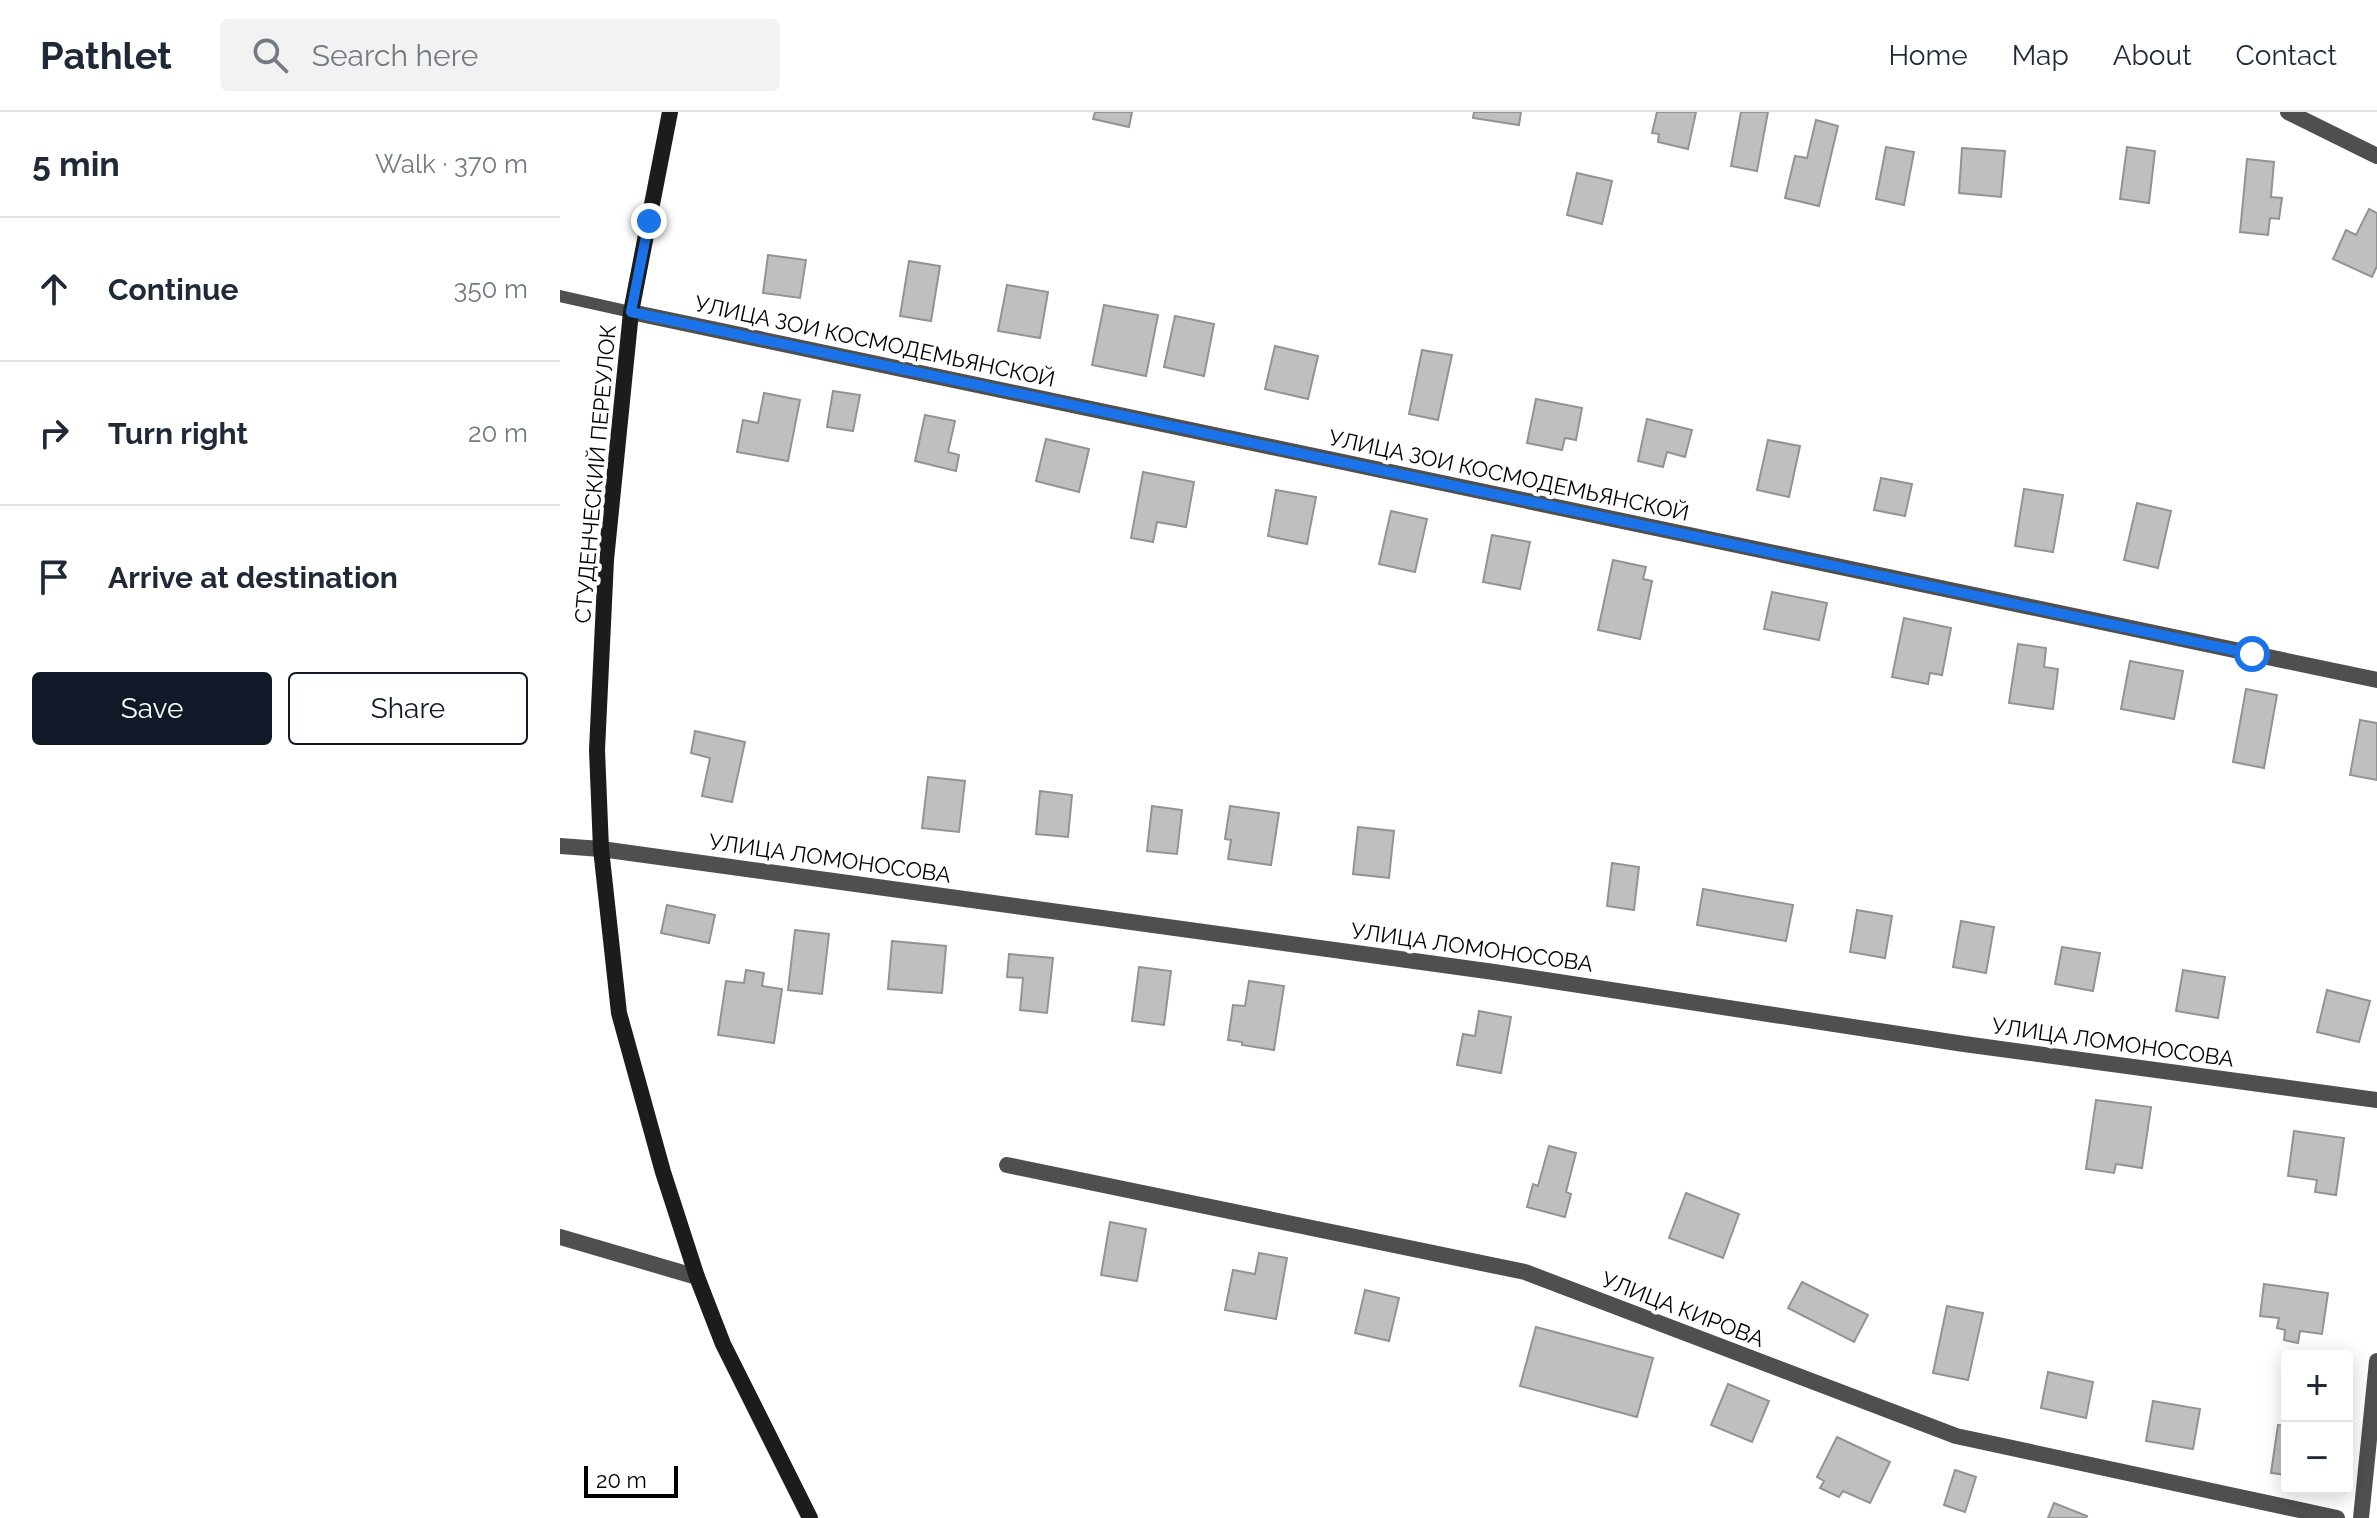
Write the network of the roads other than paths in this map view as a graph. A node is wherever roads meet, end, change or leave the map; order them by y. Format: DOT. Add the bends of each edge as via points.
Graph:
graph roads {
  1 [pos="670,112"];
  2 [pos="2288,112"];
  3 [pos="2377,156"];
  4 [pos="560,296"];
  5 [pos="631,312"];
  6 [pos="2377,680"];
  7 [pos="560,846"];
  8 [pos="601,849"];
  9 [pos="2377,1100"];
  10 [pos="1007,1165"];
  11 [pos="560,1237"];
  12 [pos="697,1277"];
  13 [pos="2377,1361"];
  14 [pos="810,1518"];
  15 [pos="2337,1518"];
  16 [pos="2361,1518"];
  1 -- 5 [label="main road, СТУДЕНЧЕСКИЙ ПЕРЕУЛОК"];
  2 -- 3 [label="street"];
  4 -- 5 [label="lane"];
  5 -- 6 [label="street, УЛИЦА ЗОИ КОСМОДЕМЬЯНСКОЙ"];
  5 -- 8 [label="main road, СТУДЕНЧЕСКИЙ ПЕРЕУЛОК" via="606,560 597,750"];
  7 -- 8 [label="street, УЛИЦА ЛОМОНОСОВА"];
  8 -- 9 [label="street, УЛИЦА ЛОМОНОСОВА"];
  8 -- 12 [label="main road, СТУДЕНЧЕСКИЙ ПЕРЕУЛОК" via="619,1013"];
  10 -- 15 [label="street, УЛИЦА КИРОВА" via="1525,1272 1956,1436"];
  11 -- 12 [label="street"];
  12 -- 14 [label="main road, СТУДЕНЧЕСКИЙ ПЕРЕУЛОК" via="723,1344"];
  13 -- 16 [label="street"];
}
